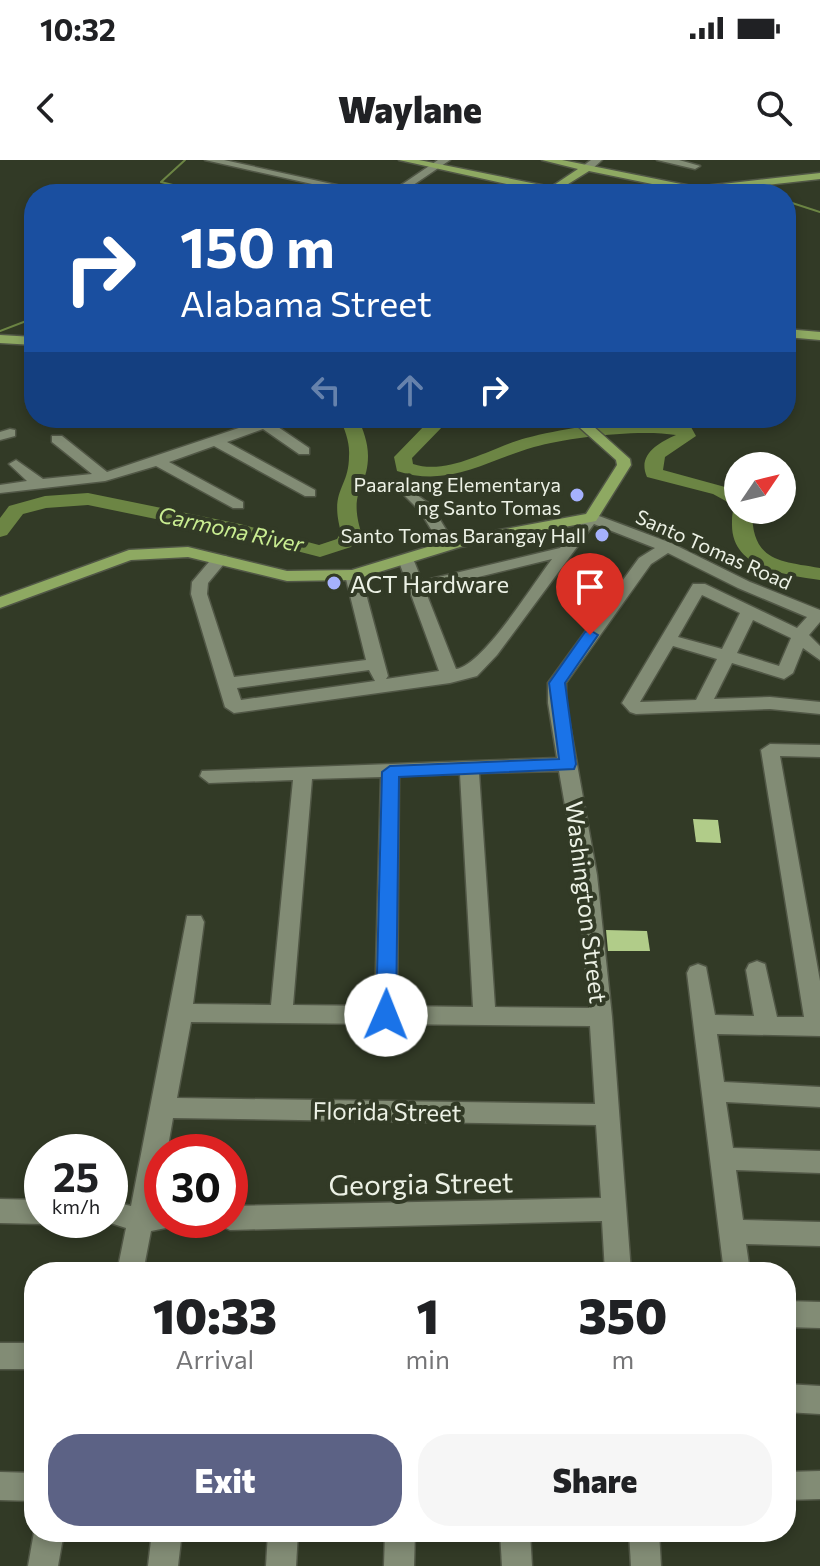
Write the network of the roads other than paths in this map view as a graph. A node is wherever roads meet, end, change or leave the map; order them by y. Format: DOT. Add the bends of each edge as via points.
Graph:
graph roads {
  1 [pos="210,160"];
  2 [pos="404,160"];
  3 [pos="445,160"];
  4 [pos="547,160"];
  5 [pos="597,160"];
  6 [pos="662,160"];
  7 [pos="434,166"];
  8 [pos="587,168"];
  9 [pos="820,176"];
  10 [pos="324,184"];
  11 [pos="408,184"];
  12 [pos="513,184"];
  13 [pos="565,184"];
  14 [pos="664,184"];
  15 [pos="676,184"];
  16 [pos="772,184"];
  17 [pos="796,336"];
  18 [pos="820,338"];
  19 [pos="0,339"];
  20 [pos="24,340"];
  21 [pos="253,428"];
  22 [pos="271,428"];
  23 [pos="586,428"];
  24 [pos="57,439"];
  25 [pos="215,441"];
  26 [pos="304,451"];
  27 [pos="155,460"];
  28 [pos="16,464"];
  29 [pos="105,477"];
  30 [pos="39,484"];
  31 [pos="0,489"];
  32 [pos="310,493"];
  33 [pos="410,494"];
  34 [pos="238,505"];
  35 [pos="591,518"];
  36 [pos="658,543"];
  37 [pos="448,546"];
  38 [pos="564,552"];
  39 [pos="220,559"];
  40 [pos="406,559"];
  41 [pos="514,562"];
  42 [pos="353,575"];
  43 [pos="417,587"];
  44 [pos="538,588"];
  45 [pos="0,603"];
  46 [pos="749,611"];
  47 [pos="818,616"];
  48 [pos="800,636"];
  49 [pos="668,639"];
  50 [pos="820,655"];
  51 [pos="726,656"];
  52 [pos="376,664"];
  53 [pos="784,673"];
  54 [pos="450,677"];
  55 [pos="227,684"];
  56 [pos="383,687"];
  57 [pos="770,703"];
  58 [pos="702,706"];
  59 [pos="820,708"];
  60 [pos="820,751"];
  61 [pos="568,764"];
  62 [pos="469,768"];
  63 [pos="390,772"];
  64 [pos="303,774"];
  65 [pos="209,776"];
  66 [pos="194,922"];
  67 [pos="814,966"];
  68 [pos="757,970"];
  69 [pos="698,973"];
  70 [pos="281,1012"];
  71 [pos="183,1013"];
  72 [pos="386,1015"];
  73 [pos="485,1017"];
  74 [pos="601,1017"];
  75 [pos="706,1024"];
  76 [pos="767,1025"];
  77 [pos="819,1027"];
  78 [pos="712,1091"];
  79 [pos="820,1097"];
  80 [pos="166,1108"];
  81 [pos="608,1115"];
  82 [pos="163,1134"];
  83 [pos="722,1159"];
  84 [pos="820,1162"];
  85 [pos="613,1209"];
  86 [pos="0,1211"];
  87 [pos="24,1212"];
  88 [pos="248,1218"];
  89 [pos="731,1232"];
  90 [pos="820,1234"];
  91 [pos="144,1237"];
  92 [pos="134,1262"];
  93 [pos="617,1262"];
  94 [pos="736,1262"];
  95 [pos="796,1314"];
  96 [pos="820,1315"];
  97 [pos="0,1356"];
  98 [pos="24,1356"];
  99 [pos="796,1399"];
  100 [pos="820,1400"];
  101 [pos="820,1485"];
  102 [pos="0,1486"];
  103 [pos="796,1486"];
  104 [pos="24,1487"];
  105 [pos="47,1542"];
  106 [pos="166,1542"];
  107 [pos="282,1542"];
  108 [pos="400,1542"];
  109 [pos="516,1542"];
  110 [pos="645,1542"];
  111 [pos="43,1566"];
  112 [pos="163,1566"];
  113 [pos="281,1566"];
  114 [pos="399,1566"];
  115 [pos="517,1566"];
  116 [pos="646,1566"];
  1 -- 10 [label="street"];
  2 -- 7 [label="main road"];
  3 -- 7 [label="street"];
  4 -- 8 [label="main road"];
  5 -- 8 [label="street"];
  6 -- 15 [label="street" via="695,166"];
  7 -- 11 [label="street"];
  7 -- 12 [label="main road"];
  8 -- 13 [label="main road"];
  8 -- 14 [label="main road"];
  9 -- 16 [label="main road"];
  17 -- 18 [label="main road"];
  19 -- 20 [label="main road"];
  21 -- 25 [label="street"];
  22 -- 26 [label="street"];
  23 -- 35 [label="main road" via="624,465"];
  24 -- 29 [label="street"];
  25 -- 27 [label="street"];
  25 -- 32 [label="street"];
  27 -- 29 [label="street"];
  27 -- 34 [label="street"];
  28 -- 30 [label="street"];
  29 -- 30 [label="street"];
  30 -- 31 [label="street"];
  33 -- 37 [label="street" via="426,508"];
  35 -- 36 [label="street, Santo Tomas Road"];
  35 -- 37 [label="main road"];
  35 -- 38 [label="street"];
  36 -- 47 [label="street, Santo Tomas Road"];
  36 -- 61 [label="street, Washington Street" via="643,551 645,561 557,683"];
  37 -- 40 [label="main road"];
  38 -- 41 [label="street"];
  38 -- 44 [label="street"];
  39 -- 42 [label="main road" via="287,576"];
  39 -- 45 [label="main road" via="188,552 129,555"];
  39 -- 55 [label="street" via="200,582 199,594"];
  40 -- 42 [label="main road"];
  40 -- 43 [label="street"];
  41 -- 43 [label="street"];
  41 -- 44 [label="street"];
  42 -- 52 [label="street"];
  43 -- 54 [label="street"];
  44 -- 54 [label="street" via="471,672"];
  46 -- 48 [label="street"];
  46 -- 49 [label="street" via="699,587"];
  46 -- 51 [label="street"];
  47 -- 48 [label="street"];
  48 -- 50 [label="street"];
  48 -- 53 [label="street"];
  49 -- 51 [label="street"];
  49 -- 58 [label="street" via="631,703 636,708"];
  51 -- 53 [label="street"];
  51 -- 58 [label="street"];
  52 -- 55 [label="street"];
  52 -- 56 [label="street"];
  53 -- 57 [label="street"];
  54 -- 56 [label="street"];
  55 -- 56 [label="street" via="234,707"];
  57 -- 58 [label="street"];
  57 -- 59 [label="street"];
  60 -- 67 [label="street" via="770,750"];
  61 -- 62 [label="street"];
  61 -- 74 [label="street, Washington Street" via="587,875"];
  62 -- 63 [label="street"];
  62 -- 73 [label="street"];
  63 -- 64 [label="street"];
  63 -- 72 [label="street"];
  64 -- 65 [label="street"];
  64 -- 70 [label="street"];
  66 -- 71 [label="street"];
  67 -- 77 [label="street"];
  68 -- 76 [label="street"];
  69 -- 75 [label="street"];
  70 -- 71 [label="street"];
  70 -- 72 [label="street"];
  71 -- 80 [label="street"];
  72 -- 73 [label="street"];
  73 -- 74 [label="street"];
  74 -- 81 [label="street, Washington Street"];
  75 -- 76 [label="street"];
  75 -- 78 [label="street"];
  76 -- 77 [label="street"];
  78 -- 79 [label="street"];
  78 -- 83 [label="street"];
  80 -- 81 [label="street, Florida Street"];
  80 -- 82 [label="street"];
  81 -- 85 [label="street, Washington Street"];
  83 -- 84 [label="street"];
  83 -- 89 [label="street"];
  85 -- 88 [label="street, Georgia Street"];
  85 -- 93 [label="street, Washington Street"];
  86 -- 87 [label="street"];
  89 -- 90 [label="street"];
  89 -- 94 [label="street"];
  91 -- 92 [label="street"];
  95 -- 96 [label="street"];
  97 -- 98 [label="street"];
  99 -- 100 [label="street"];
  101 -- 103 [label="street"];
  102 -- 104 [label="street"];
  105 -- 111 [label="street"];
  106 -- 112 [label="street"];
  107 -- 113 [label="street"];
  108 -- 114 [label="street"];
  109 -- 115 [label="street"];
  110 -- 116 [label="street"];
}
